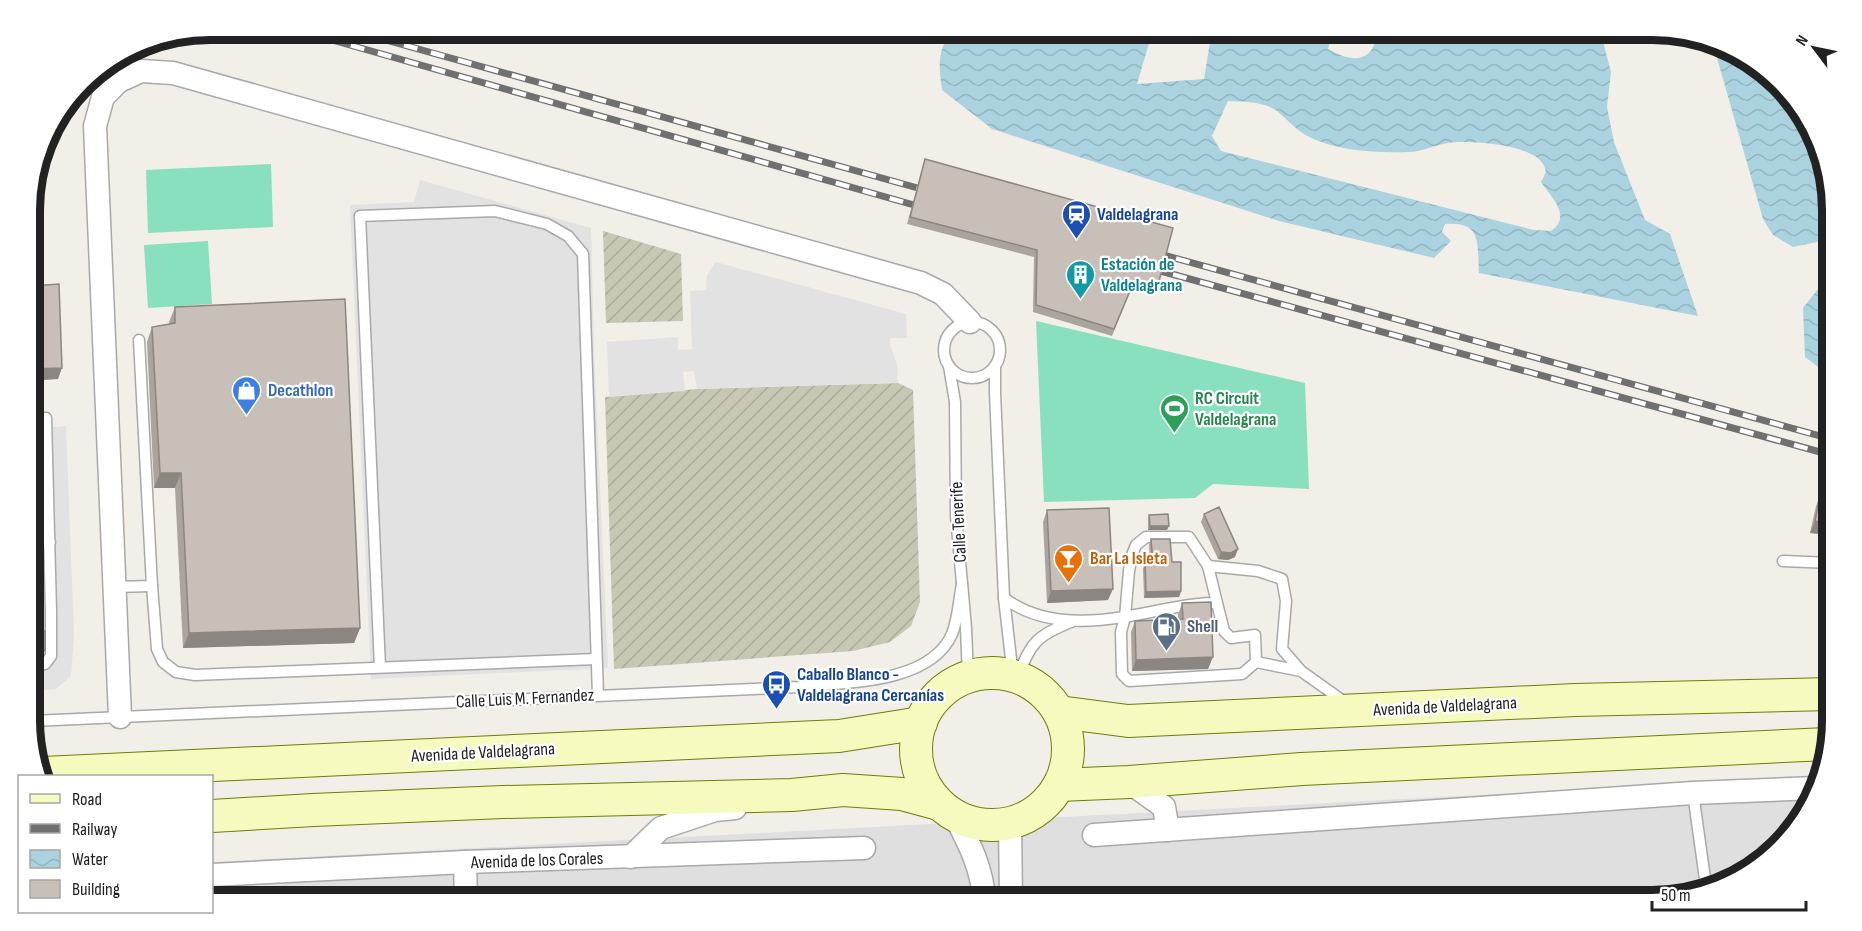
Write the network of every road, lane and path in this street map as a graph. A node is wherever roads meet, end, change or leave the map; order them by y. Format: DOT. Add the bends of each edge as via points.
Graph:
graph roads {
  1 [pos="970,322"];
  2 [pos="139,340"];
  3 [pos="949,366"];
  4 [pos="995,366"];
  5 [pos="41,419"];
  6 [pos="50,542"];
  7 [pos="40,543"];
  8 [pos="1783,561"];
  9 [pos="1822,563"];
  10 [pos="1208,566"];
  11 [pos="962,584"];
  12 [pos="152,586"];
  13 [pos="114,587"];
  14 [pos="1004,598"];
  15 [pos="1217,603"];
  16 [pos="1125,617"];
  17 [pos="1071,621"];
  18 [pos="596,659"];
  19 [pos="1256,662"];
  20 [pos="40,664"];
  21 [pos="380,667"];
  22 [pos="1301,671"];
  23 [pos="1015,676"];
  24 [pos="968,677"];
  25 [pos="1822,694"];
  26 [pos="598,695"];
  27 [pos="1355,710"];
  28 [pos="1059,712"];
  29 [pos="120,717"];
  30 [pos="40,721"];
  31 [pos="921,723"];
  32 [pos="1820,744"];
  33 [pos="1391,765"];
  34 [pos="49,773"];
  35 [pos="1177,778"];
  36 [pos="1337,778"];
  37 [pos="1129,782"];
  38 [pos="1059,785"];
  39 [pos="1215,787"];
  40 [pos="1807,788"];
  41 [pos="1693,793"];
  42 [pos="792,795"];
  43 [pos="947,810"];
  44 [pos="213,816"];
  45 [pos="1010,823"];
  46 [pos="1168,830"];
  47 [pos="1094,835"];
  48 [pos="864,848"];
  49 [pos="631,856"];
  50 [pos="465,862"];
  51 [pos="213,875"];
  52 [pos="1705,881"];
  53 [pos="466,890"];
  54 [pos="984,890"];
  55 [pos="1011,890"];
  1 -- 3 [label="lane" via="959,325 945,342"];
  1 -- 4 [label="lane" via="987,326 998,340 999,358"];
  1 -- 13 [label="street" via="944,294 921,283 173,73 141,71 119,81 103,97 95,126"];
  2 -- 12 [label="lane"];
  3 -- 4 [label="lane" via="962,377 972,378 989,373"];
  3 -- 11 [label="lane, Calle Tenerife" via="955,402 956,516"];
  4 -- 14 [label="lane"];
  5 -- 6 [label="lane" via="46,418"];
  6 -- 7 [label="lane"];
  6 -- 20 [label="lane" via="51,656"];
  8 -- 9 [label="lane"];
  10 -- 15 [label="lane"];
  10 -- 16 [label="lane" via="1190,537 1146,537 1132,555"];
  10 -- 22 [label="lane" via="1258,571 1282,579 1286,601 1282,649"];
  11 -- 24 [label="lane, Calle Tenerife"];
  11 -- 26 [label="lane, Calle Luis M. Fernandez" via="953,632 942,651 913,669 884,678 799,687"];
  12 -- 13 [label="lane"];
  12 -- 21 [label="lane" via="157,649 163,662 176,672 195,675"];
  13 -- 29 [label="street"];
  14 -- 17 [label="lane" via="1030,613"];
  14 -- 23 [label="lane"];
  15 -- 16 [label="lane" via="1203,602"];
  15 -- 19 [label="lane" via="1224,632 1231,638 1255,635"];
  16 -- 17 [label="lane"];
  16 -- 19 [label="lane" via="1121,632 1122,674 1129,681 1242,674"];
  17 -- 23 [label="lane" via="1049,631 1030,648"];
  18 -- 21 [label="lane"];
  18 -- 21 [label="lane" via="583,254 568,236 547,224 495,211 371,215 360,216"];
  18 -- 26 [label="lane"];
  19 -- 22 [label="lane"];
  22 -- 27 [label="lane"];
  23 -- 24 [label="main road" via="990,673"];
  23 -- 28 [label="main road" via="1034,685"];
  24 -- 31 [label="main road" via="948,688"];
  25 -- 27 [label="main road, Avenida de Valdelagrana"];
  26 -- 29 [label="lane, Calle Luis M. Fernandez"];
  27 -- 28 [label="main road, Avenida de Valdelagrana" via="1128,721"];
  28 -- 38 [label="main road" via="1067,736 1067,761"];
  29 -- 30 [label="lane, Calle Luis M. Fernandez"];
  31 -- 34 [label="main road, Avenida de Valdelagrana"];
  31 -- 43 [label="main road" via="916,745 918,767 926,788"];
  32 -- 33 [label="main road"];
  33 -- 35 [label="main road"];
  33 -- 36 [label="lane"];
  35 -- 37 [label="main road"];
  35 -- 39 [label="lane"];
  37 -- 38 [label="main road"];
  37 -- 46 [label="street" via="1164,807"];
  38 -- 45 [label="main road" via="1034,813"];
  40 -- 41 [label="street"];
  41 -- 46 [label="street"];
  41 -- 52 [label="lane"];
  42 -- 43 [label="main road" via="843,789 902,794"];
  42 -- 44 [label="main road" via="503,802"];
  42 -- 49 [label="street" via="759,806 715,810 661,828"];
  43 -- 45 [label="main road" via="974,823"];
  43 -- 54 [label="street" via="973,852"];
  45 -- 55 [label="street"];
  46 -- 47 [label="street"];
  48 -- 49 [label="street, Avenida de los Corales"];
  49 -- 50 [label="street, Avenida de los Corales"];
  50 -- 51 [label="street, Avenida de los Corales"];
  50 -- 53 [label="street"];
}
